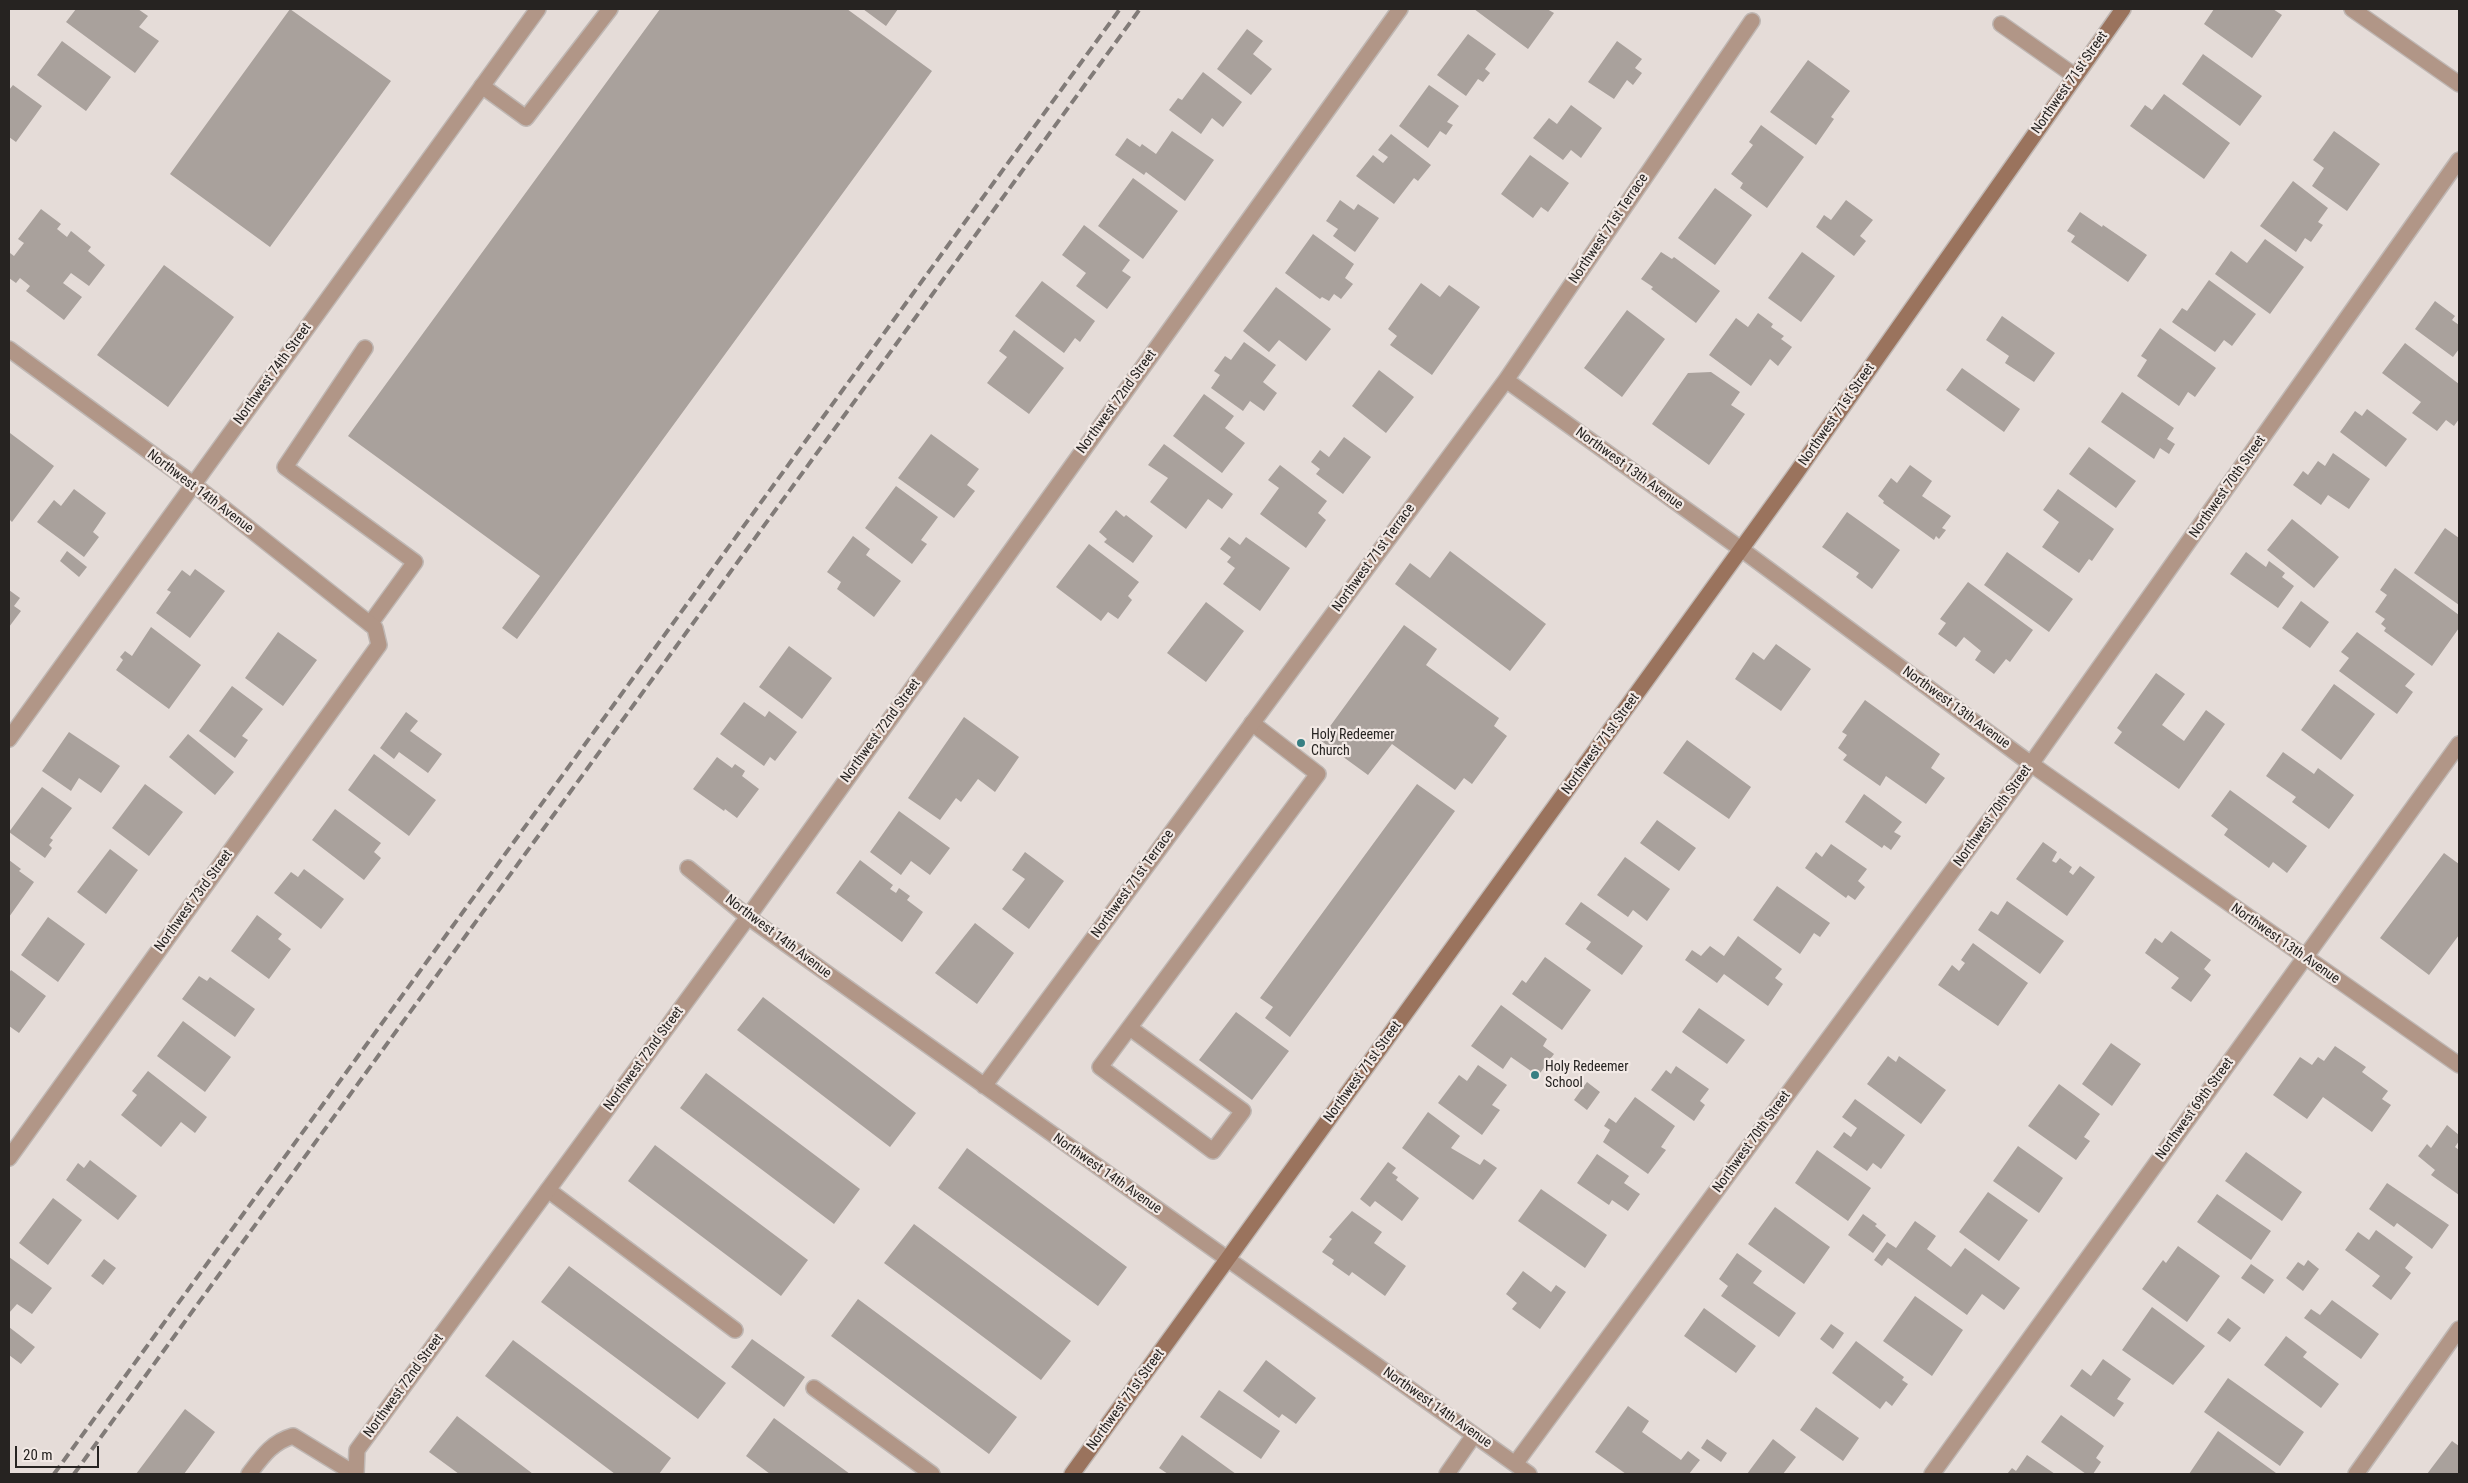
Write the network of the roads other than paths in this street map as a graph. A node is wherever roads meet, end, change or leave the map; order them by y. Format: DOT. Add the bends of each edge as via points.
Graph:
graph roads {
  1 [pos="538,9"];
  2 [pos="610,9"];
  3 [pos="1400,9"];
  4 [pos="2123,9"];
  5 [pos="2352,9"];
  6 [pos="1752,21"];
  7 [pos="2002,24"];
  8 [pos="2075,76"];
  9 [pos="2459,84"];
  10 [pos="482,86"];
  11 [pos="2459,160"];
  12 [pos="365,348"];
  13 [pos="9,349"];
  14 [pos="1506,380"];
  15 [pos="193,484"];
  16 [pos="1741,549"];
  17 [pos="370,624"];
  18 [pos="379,644"];
  19 [pos="1252,723"];
  20 [pos="9,739"];
  21 [pos="2459,744"];
  22 [pos="2031,764"];
  23 [pos="688,868"];
  24 [pos="748,917"];
  25 [pos="2304,957"];
  26 [pos="1130,1028"];
  27 [pos="2459,1065"];
  28 [pos="984,1086"];
  29 [pos="9,1158"];
  30 [pos="548,1190"];
  31 [pos="1227,1260"];
  32 [pos="2459,1328"];
  33 [pos="735,1330"];
  34 [pos="814,1388"];
  35 [pos="1474,1435"];
  36 [pos="1515,1464"];
  37 [pos="249,1474"];
  38 [pos="355,1474"];
  39 [pos="932,1474"];
  40 [pos="1072,1474"];
  41 [pos="1447,1474"];
  42 [pos="1529,1474"];
  43 [pos="1932,1474"];
  44 [pos="2356,1474"];
  1 -- 10 [label="street, Northwest 74th Street"];
  2 -- 10 [label="street" via="526,118"];
  3 -- 24 [label="street, Northwest 72nd Street"];
  4 -- 8 [label="street, Northwest 71st Street"];
  5 -- 9 [label="street"];
  6 -- 14 [label="street, Northwest 71st Terrace"];
  7 -- 8 [label="street"];
  8 -- 16 [label="street, Northwest 71st Street"];
  10 -- 15 [label="street, Northwest 74th Street"];
  11 -- 22 [label="street, Northwest 70th Street"];
  12 -- 17 [label="street" via="285,467 415,562"];
  13 -- 15 [label="street, Northwest 14th Avenue"];
  14 -- 16 [label="street, Northwest 13th Avenue"];
  14 -- 19 [label="street, Northwest 71st Terrace"];
  15 -- 17 [label="street, Northwest 14th Avenue"];
  15 -- 20 [label="street, Northwest 74th Street"];
  16 -- 22 [label="street, Northwest 13th Avenue"];
  16 -- 31 [label="street, Northwest 71st Street"];
  17 -- 18 [label="street, Northwest 14th Avenue" via="375,628"];
  18 -- 29 [label="street, Northwest 73rd Street"];
  19 -- 26 [label="street" via="1318,774"];
  19 -- 28 [label="street, Northwest 71st Terrace"];
  21 -- 25 [label="street, Northwest 69th Street"];
  22 -- 25 [label="street, Northwest 13th Avenue"];
  22 -- 36 [label="street, Northwest 70th Street"];
  23 -- 24 [label="street, Northwest 14th Avenue"];
  24 -- 28 [label="street, Northwest 14th Avenue"];
  24 -- 30 [label="street, Northwest 72nd Street"];
  25 -- 27 [label="street, Northwest 13th Avenue"];
  25 -- 43 [label="street, Northwest 69th Street"];
  26 -- 26 [label="street" via="1100,1067 1213,1151 1243,1111"];
  28 -- 31 [label="street, Northwest 14th Avenue"];
  30 -- 33 [label="street"];
  30 -- 38 [label="street, Northwest 72nd Street" via="357,1450"];
  31 -- 35 [label="street, Northwest 14th Avenue"];
  31 -- 40 [label="street, Northwest 71st Street"];
  32 -- 44 [label="street"];
  34 -- 39 [label="street"];
  35 -- 36 [label="street, Northwest 14th Avenue"];
  35 -- 41 [label="street"];
  36 -- 42 [label="street, Northwest 14th Avenue"];
  37 -- 38 [label="street" via="267,1450 280,1440 293,1436"];
}
